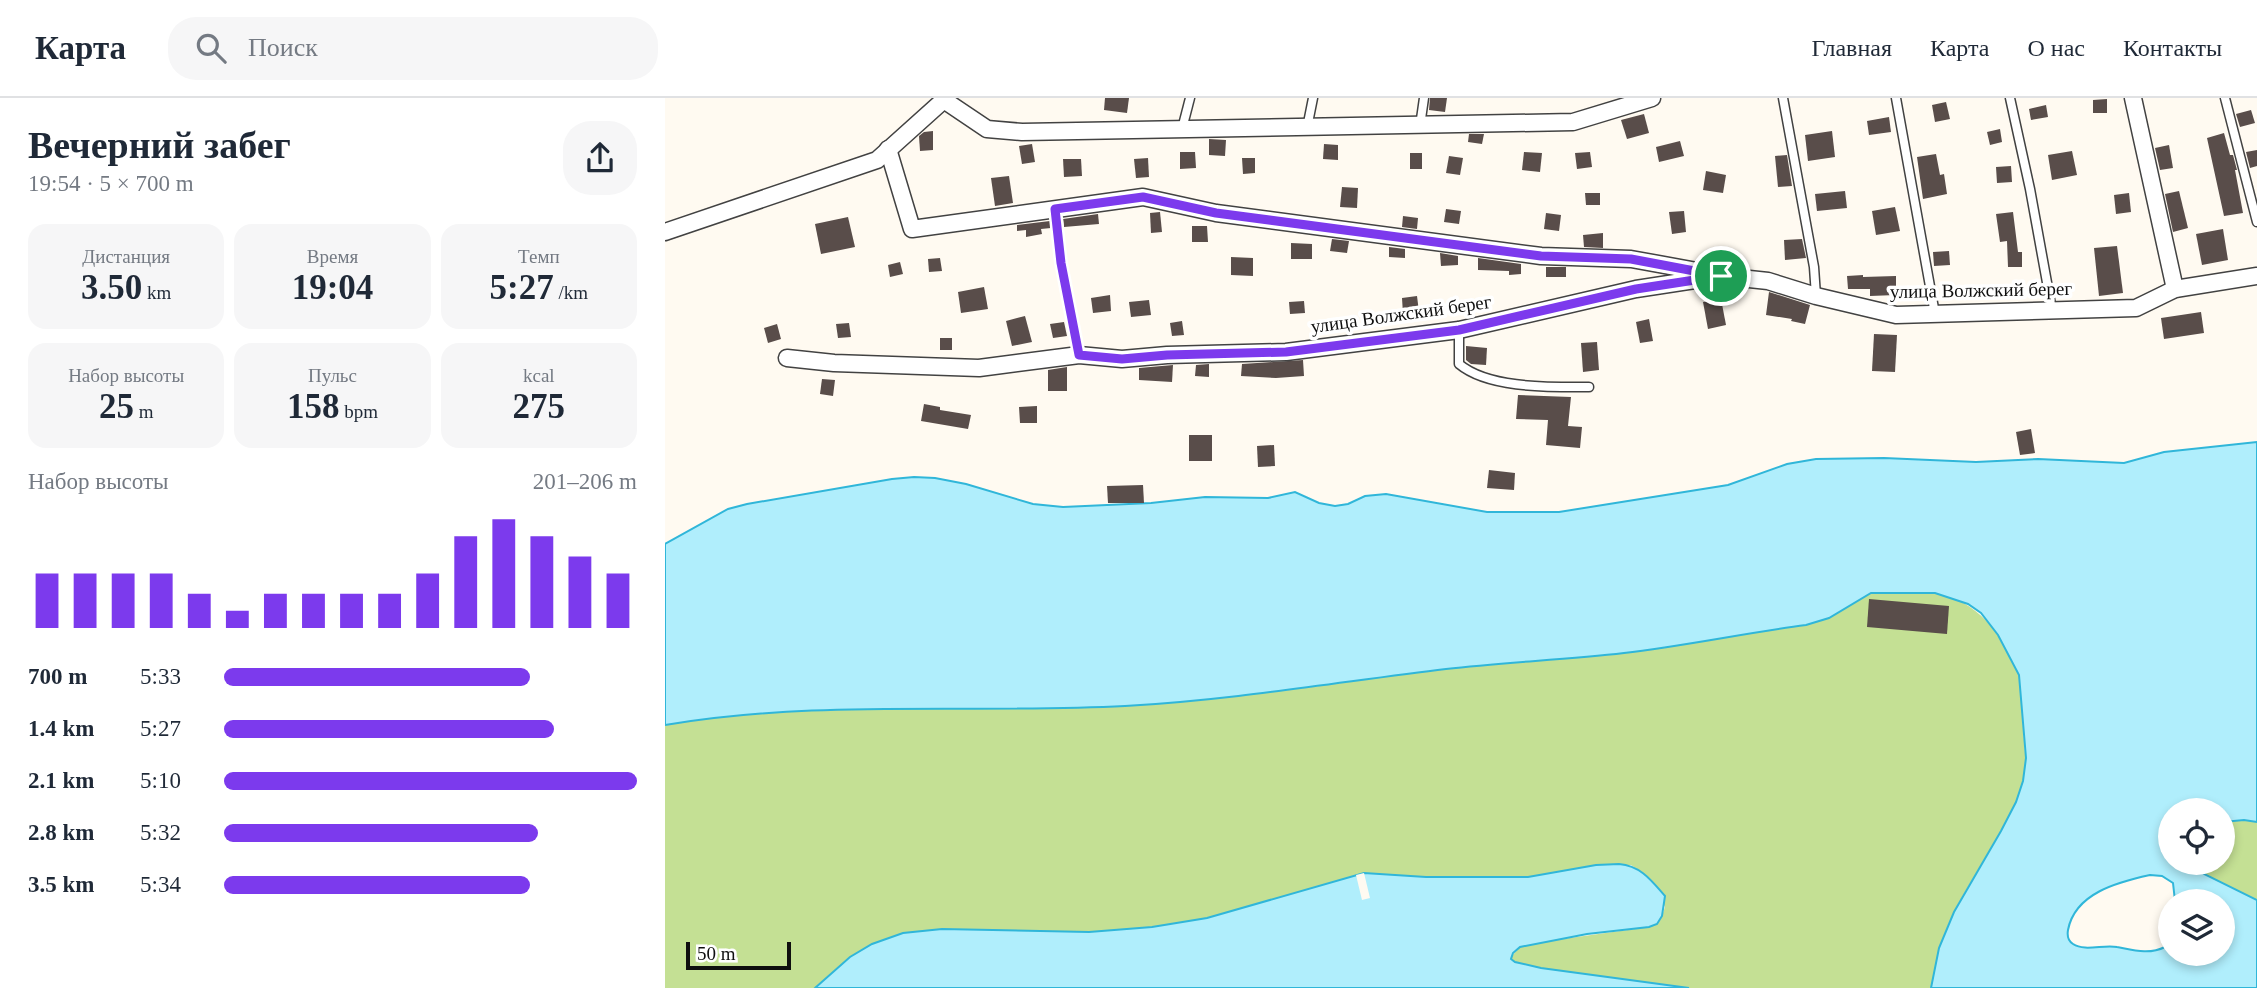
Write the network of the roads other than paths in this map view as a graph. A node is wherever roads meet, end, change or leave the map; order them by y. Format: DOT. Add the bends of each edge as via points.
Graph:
graph roads {
  1 [pos="1190,98"];
  2 [pos="1313,98"];
  3 [pos="1424,98"];
  4 [pos="1652,98"];
  5 [pos="1783,98"];
  6 [pos="1896,98"];
  7 [pos="2010,98"];
  8 [pos="2133,98"];
  9 [pos="2225,98"];
  10 [pos="945,99"];
  11 [pos="1420,126"];
  12 [pos="1307,128"];
  13 [pos="1182,130"];
  14 [pos="888,149"];
  15 [pos="1055,209"];
  16 [pos="2257,222"];
  17 [pos="665,232"];
  18 [pos="1721,276"];
  19 [pos="2257,276"];
  20 [pos="2175,289"];
  21 [pos="1816,296"];
  22 [pos="2052,310"];
  23 [pos="1935,314"];
  24 [pos="1459,330"];
  25 [pos="1079,355"];
  26 [pos="787,358"];
  27 [pos="1589,387"];
  1 -- 13 [label="lane"];
  2 -- 12 [label="lane"];
  3 -- 11 [label="lane"];
  4 -- 11 [label="street" via="1573,122"];
  5 -- 21 [label="lane"];
  6 -- 23 [label="lane"];
  7 -- 22 [label="lane"];
  8 -- 20 [label="street"];
  9 -- 16 [label="lane"];
  10 -- 13 [label="street" via="987,129"];
  10 -- 14 [label="street"];
  11 -- 12 [label="street"];
  12 -- 13 [label="street"];
  14 -- 15 [label="street" via="912,229"];
  14 -- 17 [label="street" via="877,160"];
  15 -- 18 [label="street" via="1143,197 1216,213 1541,256 1631,259"];
  15 -- 25 [label="lane"];
  18 -- 21 [label="street, улица Волжский берег" via="1768,281"];
  18 -- 24 [label="street, улица Волжский берег" via="1636,289"];
  19 -- 20 [label="street, улица Волжский берег"];
  20 -- 22 [label="street, улица Волжский берег" via="2136,308"];
  21 -- 23 [label="street, улица Волжский берег" via="1896,315"];
  22 -- 23 [label="street, улица Волжский берег"];
  24 -- 25 [label="street, улица Волжский берег" via="1286,352 1122,359"];
  24 -- 27 [label="lane" via="1459,364 1471,374 1530,387"];
  25 -- 26 [label="street, улица Волжский берег" via="979,368"];
}
